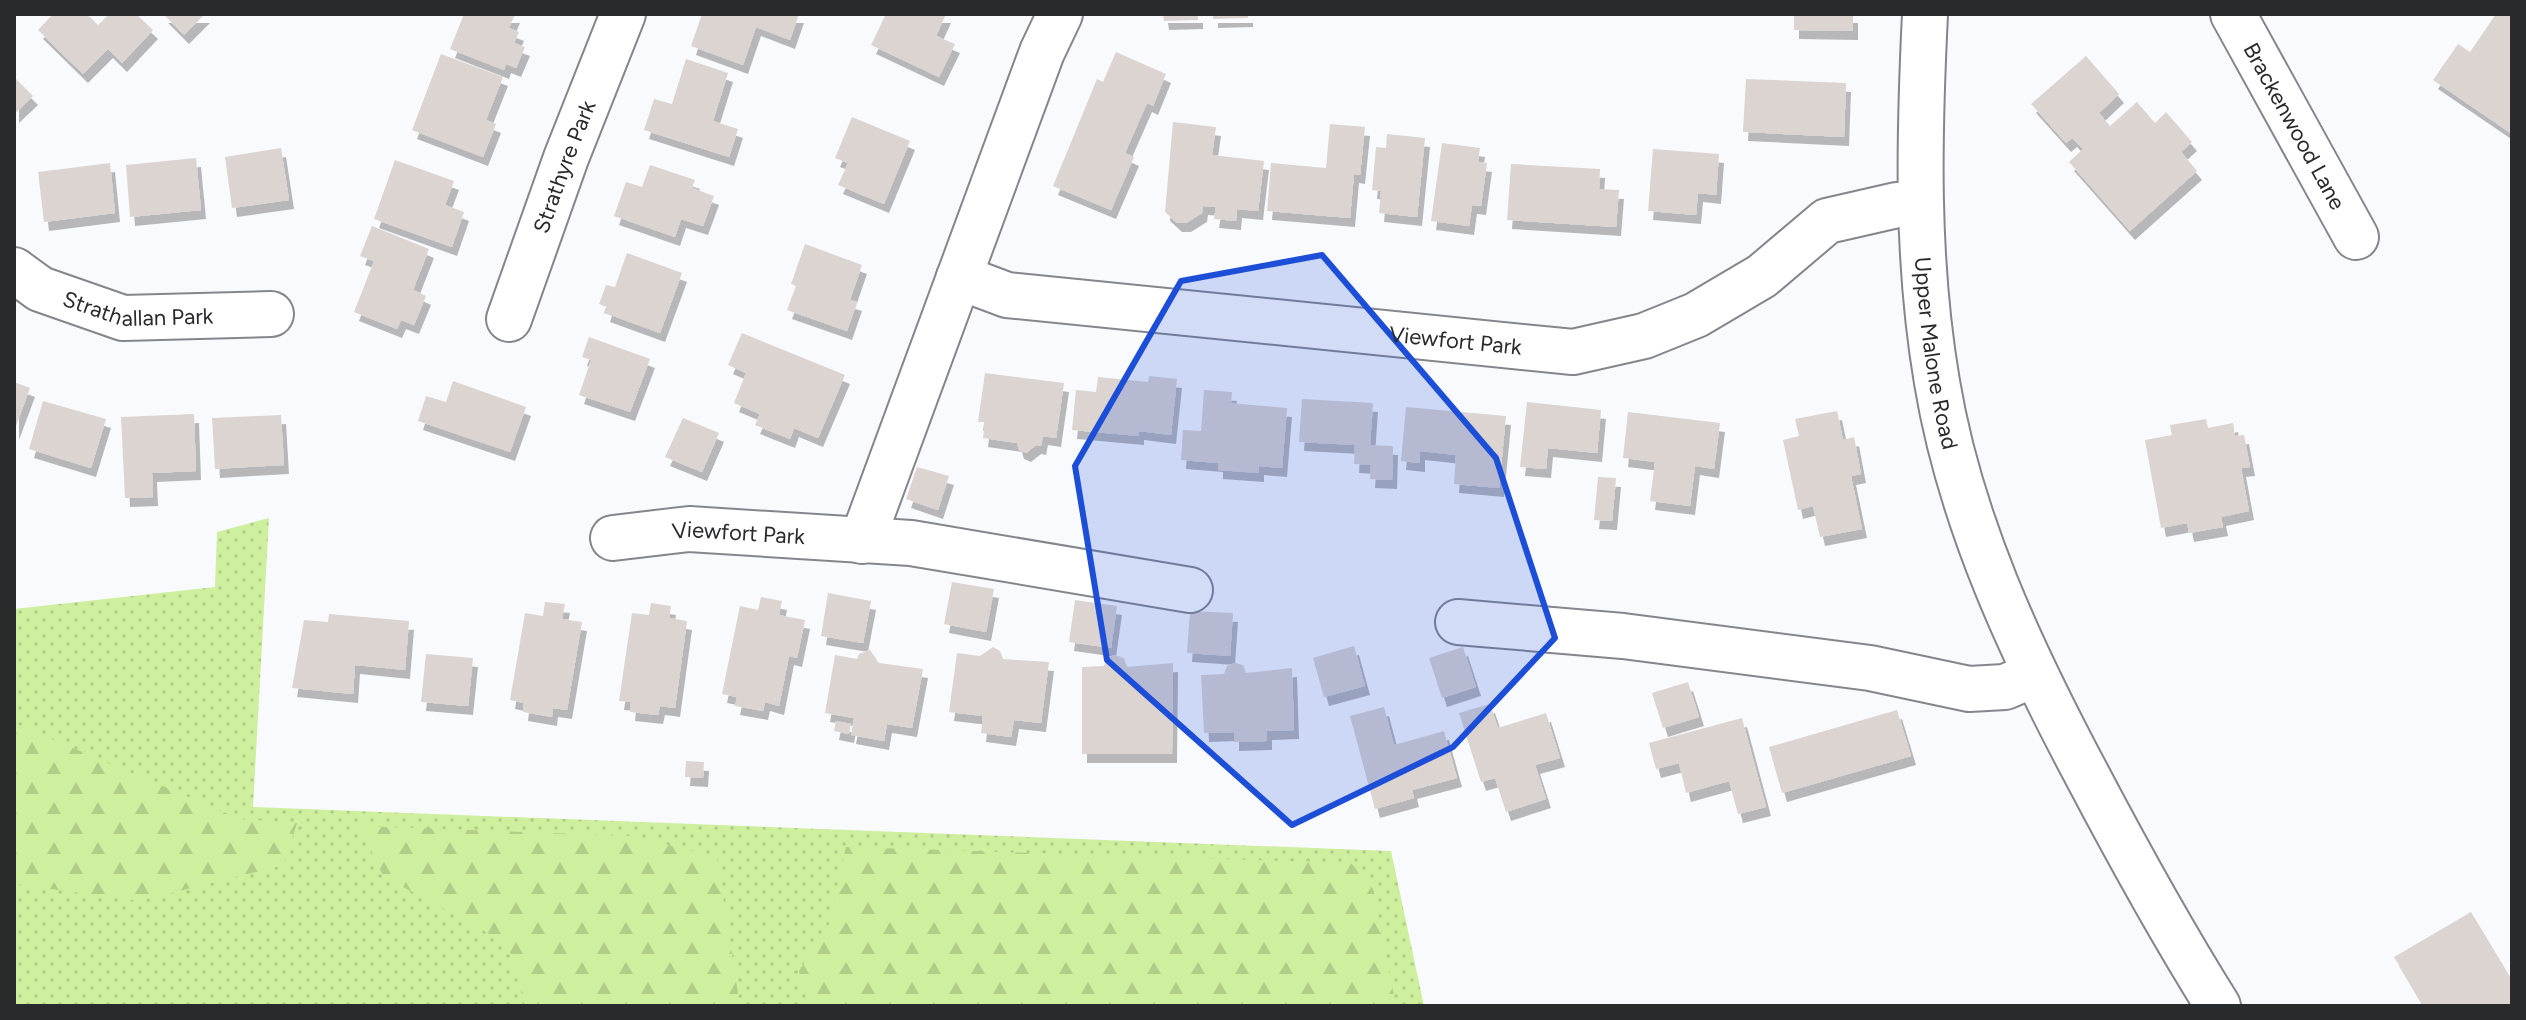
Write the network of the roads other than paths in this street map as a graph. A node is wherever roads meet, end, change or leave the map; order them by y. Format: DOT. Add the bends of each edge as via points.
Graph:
graph roads {
  1 [pos="623,14"];
  2 [pos="1060,14"];
  3 [pos="1925,14"];
  4 [pos="2233,14"];
  5 [pos="1919,204"];
  6 [pos="2356,237"];
  7 [pos="14,270"];
  8 [pos="959,277"];
  9 [pos="271,314"];
  10 [pos="509,319"];
  11 [pos="613,538"];
  12 [pos="862,541"];
  13 [pos="1190,590"];
  14 [pos="1458,622"];
  15 [pos="2033,675"];
  16 [pos="2218,1006"];
  1 -- 10 [label="street, Strathyre Park"];
  2 -- 8 [label="street"];
  3 -- 5 [label="street, Upper Malone Road"];
  4 -- 6 [label="street, Brackenwood Lane"];
  5 -- 8 [label="street, Viewfort Park" via="1827,221 1762,276 1696,315 1644,336 1573,352 1007,295"];
  5 -- 15 [label="street, Upper Malone Road" via="1937,383 1965,494"];
  7 -- 9 [label="street, Strathallan Park" via="40,289 123,318"];
  8 -- 12 [label="street"];
  11 -- 12 [label="street, Viewfort Park" via="689,529"];
  12 -- 13 [label="street, Viewfort Park" via="911,543"];
  14 -- 15 [label="street" via="1623,636 1870,668 1969,689 2005,687"];
  15 -- 16 [label="street, Upper Malone Road" via="2135,866"];
}
